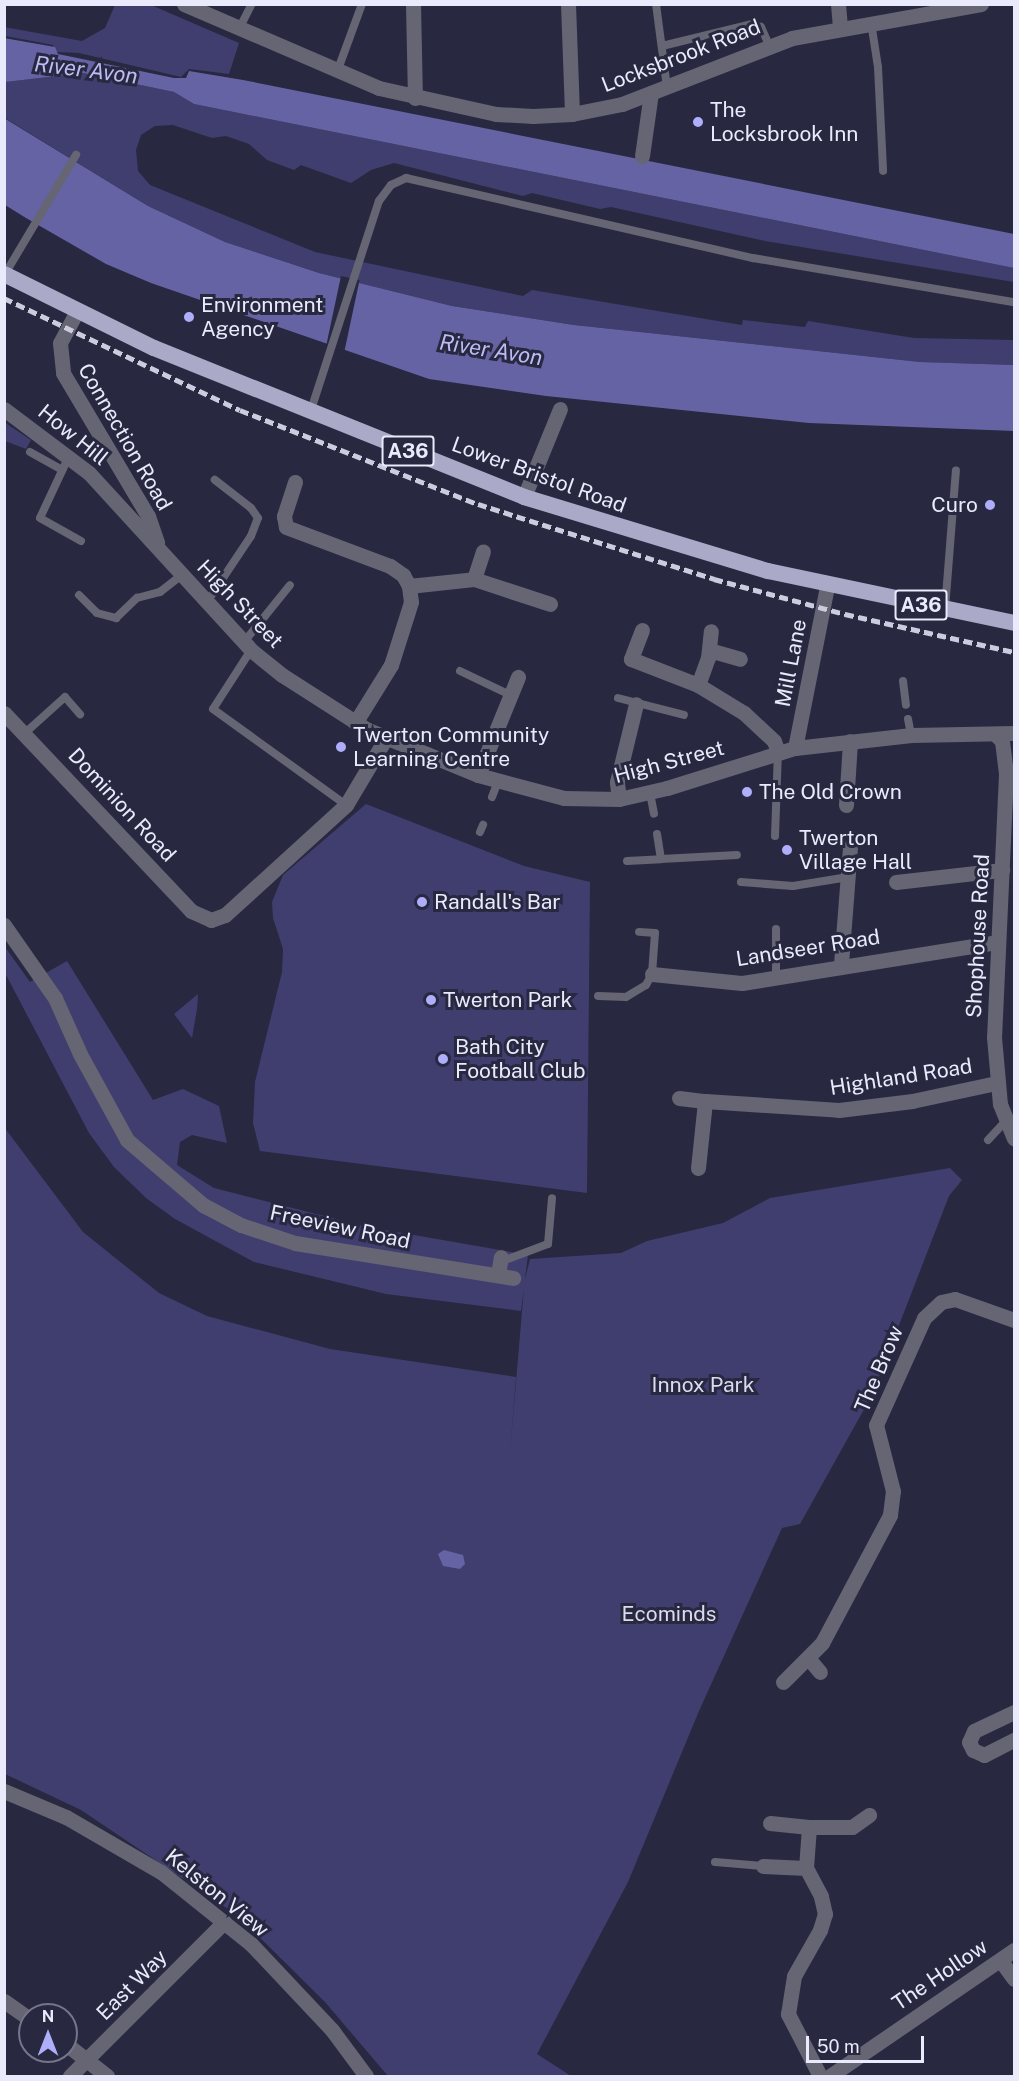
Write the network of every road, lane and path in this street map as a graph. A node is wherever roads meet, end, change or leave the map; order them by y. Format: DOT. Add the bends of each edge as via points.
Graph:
graph roads {
  1 [pos="184,4"];
  2 [pos="252,4"];
  3 [pos="362,4"];
  4 [pos="413,4"];
  5 [pos="568,4"];
  6 [pos="656,4"];
  7 [pos="838,4"];
  8 [pos="981,4"];
  9 [pos="871,22"];
  10 [pos="840,27"];
  11 [pos="239,29"];
  12 [pos="769,45"];
  13 [pos="662,46"];
  14 [pos="336,72"];
  15 [pos="667,87"];
  16 [pos="651,93"];
  17 [pos="415,99"];
  18 [pos="572,114"];
  19 [pos="76,154"];
  20 [pos="642,156"];
  21 [pos="883,171"];
  22 [pos="5,274"];
  23 [pos="1014,302"];
  24 [pos="77,311"];
  25 [pos="4,409"];
  26 [pos="560,409"];
  27 [pos="310,412"];
  28 [pos="30,452"];
  29 [pos="65,463"];
  30 [pos="956,470"];
  31 [pos="215,480"];
  32 [pos="295,482"];
  33 [pos="524,496"];
  34 [pos="81,540"];
  35 [pos="160,550"];
  36 [pos="483,550"];
  37 [pos="182,575"];
  38 [pos="474,579"];
  39 [pos="290,585"];
  40 [pos="827,585"];
  41 [pos="409,586"];
  42 [pos="80,595"];
  43 [pos="207,602"];
  44 [pos="550,604"];
  45 [pos="945,610"];
  46 [pos="1014,623"];
  47 [pos="642,630"];
  48 [pos="711,631"];
  49 [pos="248,646"];
  50 [pos="709,650"];
  51 [pos="740,660"];
  52 [pos="460,671"];
  53 [pos="518,677"];
  54 [pos="903,681"];
  55 [pos="698,685"];
  56 [pos="510,695"];
  57 [pos="618,698"];
  58 [pos="636,704"];
  59 [pos="906,705"];
  60 [pos="4,712"];
  61 [pos="80,714"];
  62 [pos="684,715"];
  63 [pos="908,719"];
  64 [pos="355,723"];
  65 [pos="25,733"];
  66 [pos="1014,733"];
  67 [pos="910,735"];
  68 [pos="996,735"];
  69 [pos="386,738"];
  70 [pos="850,741"];
  71 [pos="795,748"];
  72 [pos="778,752"];
  73 [pos="478,775"];
  74 [pos="498,781"];
  75 [pos="650,793"];
  76 [pos="492,797"];
  77 [pos="619,799"];
  78 [pos="346,805"];
  79 [pos="846,805"];
  80 [pos="654,813"];
  81 [pos="657,834"];
  82 [pos="775,836"];
  83 [pos="850,847"];
  84 [pos="736,855"];
  85 [pos="661,859"];
  86 [pos="627,861"];
  87 [pos="1002,870"];
  88 [pos="848,877"];
  89 [pos="741,882"];
  90 [pos="896,882"];
  91 [pos="4,925"];
  92 [pos="776,929"];
  93 [pos="639,932"];
  94 [pos="997,942"];
  95 [pos="841,964"];
  96 [pos="652,974"];
  97 [pos="776,975"];
  98 [pos="598,996"];
  99 [pos="996,1083"];
  100 [pos="679,1098"];
  101 [pos="705,1101"];
  102 [pos="1005,1122"];
  103 [pos="1014,1138"];
  104 [pos="988,1140"];
  105 [pos="698,1168"];
  106 [pos="552,1198"];
  107 [pos="503,1268"];
  108 [pos="1014,1320"];
  109 [pos="809,1659"];
  110 [pos="820,1672"];
  111 [pos="783,1682"];
  112 [pos="1014,1712"];
  113 [pos="1014,1740"];
  114 [pos="4,1791"];
  115 [pos="869,1815"];
  116 [pos="770,1823"];
  117 [pos="809,1827"];
  118 [pos="715,1862"];
  119 [pos="763,1866"];
  120 [pos="806,1868"];
  121 [pos="224,1922"];
  122 [pos="1014,1950"];
  123 [pos="1001,1961"];
  124 [pos="1014,1979"];
  125 [pos="4,2001"];
  126 [pos="18,2011"];
  127 [pos="78,2052"];
  128 [pos="88,2059"];
  129 [pos="70,2076"];
  130 [pos="107,2076"];
  131 [pos="366,2076"];
  132 [pos="820,2076"];
  133 [pos="830,2076"];
  1 -- 11 [label="street, Locksbrook Road"];
  2 -- 11 [label="lane"];
  3 -- 14 [label="lane"];
  4 -- 17 [label="street"];
  5 -- 18 [label="street"];
  6 -- 13 [label="lane"];
  7 -- 10 [label="street"];
  8 -- 9 [label="street, Locksbrook Road"];
  9 -- 10 [label="street, Locksbrook Road"];
  9 -- 21 [label="lane" via="878,67"];
  10 -- 12 [label="street, Locksbrook Road"];
  11 -- 14 [label="street, Locksbrook Road"];
  12 -- 13 [label="lane" via="761,27 752,24"];
  12 -- 15 [label="street, Locksbrook Road"];
  13 -- 15 [label="lane"];
  14 -- 17 [label="street, Locksbrook Road"];
  15 -- 16 [label="street, Locksbrook Road"];
  16 -- 18 [label="street, Locksbrook Road"];
  16 -- 20 [label="street"];
  17 -- 18 [label="street, Locksbrook Road" via="506,116"];
  19 -- 22 [label="lane"];
  22 -- 24 [label="highway, Lower Bristol Road / A36"];
  23 -- 27 [label="lane" via="753,258 420,178 406,178 385,191"];
  24 -- 27 [label="highway, Lower Bristol Road / A36"];
  24 -- 35 [label="street, Connection Road" via="60,343 63,373 148,516"];
  25 -- 29 [label="street, How Hill"];
  26 -- 33 [label="street"];
  27 -- 33 [label="highway, Lower Bristol Road / A36"];
  28 -- 29 [label="lane"];
  29 -- 34 [label="lane" via="40,518"];
  29 -- 35 [label="street, How Hill" via="110,494"];
  30 -- 45 [label="lane"];
  31 -- 43 [label="lane" via="252,508 258,518 252,536"];
  32 -- 41 [label="street" via="284,516 286,526 390,566 403,575"];
  33 -- 40 [label="highway, Lower Bristol Road / A36" via="717,557"];
  35 -- 37 [label="street, High Street"];
  36 -- 38 [label="street"];
  37 -- 42 [label="lane" via="160,592 138,598 116,618 98,613"];
  37 -- 43 [label="street, High Street"];
  38 -- 41 [label="street"];
  38 -- 44 [label="street"];
  39 -- 49 [label="lane"];
  40 -- 45 [label="highway, Lower Bristol Road / A36"];
  40 -- 71 [label="street, Mill Lane"];
  41 -- 64 [label="street" via="411,602 391,664"];
  43 -- 49 [label="street, High Street"];
  45 -- 46 [label="highway, Lower Bristol Road / A36"];
  47 -- 55 [label="street" via="631,660"];
  48 -- 50 [label="street"];
  49 -- 64 [label="street, High Street"];
  49 -- 78 [label="lane" via="213,709"];
  50 -- 51 [label="street"];
  50 -- 55 [label="street"];
  52 -- 56 [label="lane"];
  53 -- 56 [label="street"];
  54 -- 59 [label="lane"];
  55 -- 72 [label="street" via="764,729"];
  56 -- 73 [label="street"];
  57 -- 58 [label="lane"];
  58 -- 62 [label="lane"];
  58 -- 77 [label="street" via="617,782"];
  60 -- 65 [label="street, Dominion Road"];
  61 -- 65 [label="lane" via="65,697"];
  63 -- 67 [label="lane"];
  64 -- 69 [label="street, High Street"];
  65 -- 78 [label="street, Dominion Road" via="191,911 212,920 225,915"];
  66 -- 68 [label="street, High Street"];
  67 -- 68 [label="street, High Street"];
  67 -- 70 [label="street, High Street"];
  68 -- 87 [label="street, Shophouse Road" via="1002,741 1006,774"];
  69 -- 73 [label="street, High Street"];
  69 -- 78 [label="street"];
  70 -- 71 [label="street, High Street"];
  70 -- 79 [label="street"];
  71 -- 72 [label="street, High Street"];
  72 -- 75 [label="street, High Street"];
  72 -- 82 [label="lane"];
  73 -- 74 [label="street, High Street"];
  74 -- 76 [label="lane"];
  74 -- 77 [label="street, High Street" via="564,798"];
  75 -- 77 [label="street, High Street"];
  75 -- 80 [label="lane"];
  81 -- 85 [label="lane"];
  83 -- 88 [label="street"];
  84 -- 85 [label="lane"];
  85 -- 86 [label="lane"];
  87 -- 90 [label="street"];
  87 -- 94 [label="street, Shophouse Road"];
  88 -- 89 [label="lane" via="793,886"];
  88 -- 95 [label="street"];
  91 -- 107 [label="street, Freeview Road" via="55,998 80,1054 128,1140 203,1205 241,1225 295,1243"];
  92 -- 97 [label="lane"];
  93 -- 96 [label="lane" via="655,933"];
  94 -- 95 [label="street, Landseer Road"];
  94 -- 99 [label="street, Shophouse Road"];
  95 -- 97 [label="street, Landseer Road"];
  96 -- 97 [label="street, Landseer Road" via="742,983"];
  96 -- 98 [label="lane" via="646,985 626,997"];
  99 -- 101 [label="street, Highland Road" via="912,1101 839,1110"];
  99 -- 102 [label="street, Shophouse Road"];
  100 -- 101 [label="street, Highland Road"];
  101 -- 105 [label="street"];
  102 -- 103 [label="street, Shophouse Road"];
  102 -- 104 [label="lane"];
  106 -- 107 [label="lane" via="548,1244"];
  108 -- 109 [label="street, The Brow" via="955,1299 941,1302 924,1318 876,1425 893,1491 890,1515 839,1612"];
  109 -- 110 [label="street"];
  109 -- 111 [label="street, The Brow"];
  112 -- 113 [label="street" via="974,1731 969,1742 973,1750 984,1755"];
  114 -- 121 [label="street, Kelston View" via="66,1817 161,1872"];
  115 -- 117 [label="street" via="852,1827"];
  116 -- 117 [label="street"];
  117 -- 120 [label="street"];
  118 -- 119 [label="lane"];
  119 -- 120 [label="street"];
  120 -- 132 [label="street" via="825,1914 794,1976 788,2014"];
  121 -- 128 [label="street, East Way"];
  121 -- 131 [label="street, Kelston View" via="252,1944 332,2030"];
  122 -- 123 [label="street, The Hollow"];
  123 -- 124 [label="street"];
  123 -- 133 [label="street, The Hollow"];
  125 -- 126 [label="street"];
  127 -- 128 [label="street"];
  128 -- 129 [label="street, East Way"];
  128 -- 130 [label="street"];
}
